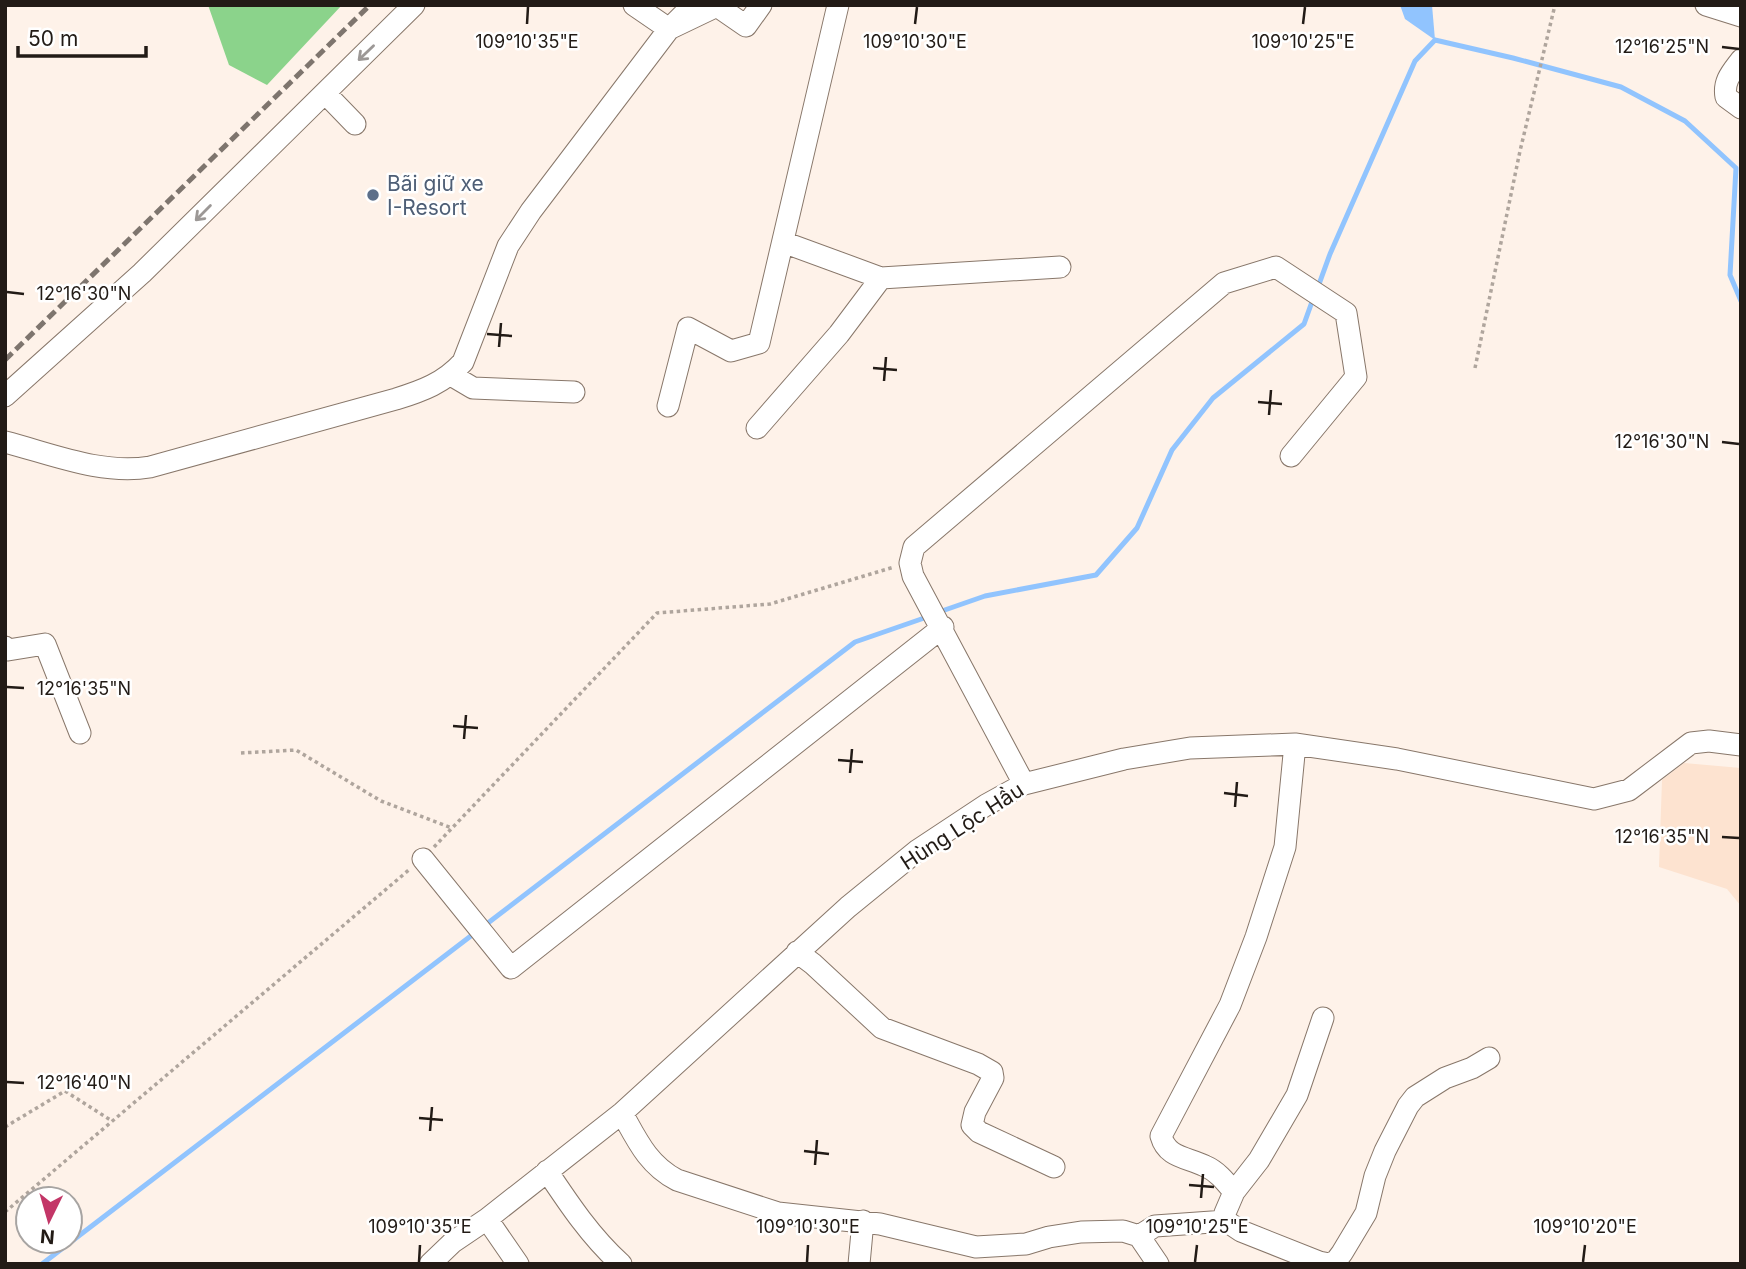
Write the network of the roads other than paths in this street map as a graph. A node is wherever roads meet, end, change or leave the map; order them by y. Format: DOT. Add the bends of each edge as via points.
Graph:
graph roads {
  1 [pos="414,5"];
  2 [pos="634,5"];
  3 [pos="693,5"];
  4 [pos="761,5"];
  5 [pos="838,5"];
  6 [pos="1706,5"];
  7 [pos="1741,16"];
  8 [pos="669,29"];
  9 [pos="1741,60"];
  10 [pos="326,93"];
  11 [pos="1741,108"];
  12 [pos="355,124"];
  13 [pos="782,242"];
  14 [pos="1060,267"];
  15 [pos="881,278"];
  16 [pos="451,375"];
  17 [pos="574,392"];
  18 [pos="5,396"];
  19 [pos="667,406"];
  20 [pos="757,428"];
  21 [pos="5,442"];
  22 [pos="1290,456"];
  23 [pos="943,627"];
  24 [pos="5,647"];
  25 [pos="80,733"];
  26 [pos="1296,744"];
  27 [pos="1741,745"];
  28 [pos="1024,784"];
  29 [pos="423,859"];
  30 [pos="797,953"];
  31 [pos="1323,1018"];
  32 [pos="1489,1058"];
  33 [pos="622,1113"];
  34 [pos="1054,1167"];
  35 [pos="547,1171"];
  36 [pos="1234,1192"];
  37 [pos="487,1219"];
  38 [pos="863,1221"];
  39 [pos="1226,1221"];
  40 [pos="1139,1236"];
  41 [pos="976,1255"];
  42 [pos="430,1264"];
  43 [pos="518,1264"];
  44 [pos="621,1264"];
  45 [pos="859,1264"];
  46 [pos="1158,1264"];
  1 -- 10 [label="street, one-way"];
  2 -- 8 [label="street"];
  3 -- 8 [label="street"];
  4 -- 8 [label="street" via="746,26 717,6"];
  5 -- 13 [label="street"];
  6 -- 7 [label="street"];
  8 -- 16 [label="street" via="508,246 463,362"];
  9 -- 11 [label="street" via="1725,85 1726,97"];
  10 -- 12 [label="street"];
  10 -- 18 [label="street, one-way" via="142,273"];
  13 -- 15 [label="street"];
  13 -- 19 [label="street" via="759,343 731,351 688,328"];
  14 -- 15 [label="street"];
  15 -- 20 [label="street"];
  16 -- 17 [label="street" via="473,388"];
  16 -- 21 [label="street" via="420,392 132,470 91,466"];
  22 -- 23 [label="street" via="1356,377 1346,313 1276,267 1224,283 914,547 913,576"];
  23 -- 28 [label="street"];
  23 -- 29 [label="street" via="511,968"];
  24 -- 25 [label="street" via="46,644"];
  26 -- 27 [label="street, Hùng Lộc Hầu" via="1397,759 1594,799 1629,790 1691,743"];
  26 -- 28 [label="street, Hùng Lộc Hầu" via="1190,748"];
  26 -- 36 [label="street" via="1285,846 1256,937 1230,1005 1161,1136 1174,1155 1219,1174"];
  28 -- 30 [label="street, Hùng Lộc Hầu" via="918,850"];
  30 -- 33 [label="street, Hùng Lộc Hầu"];
  30 -- 34 [label="street" via="882,1028 992,1072 972,1125"];
  31 -- 36 [label="street" via="1297,1095 1259,1160"];
  32 -- 39 [label="street" via="1427,1088 1408,1106 1374,1176 1366,1213 1336,1261 1319,1262"];
  33 -- 35 [label="street, Hùng Lộc Hầu"];
  33 -- 38 [label="street" via="652,1163 677,1180 778,1213"];
  35 -- 37 [label="street, Hùng Lộc Hầu"];
  35 -- 44 [label="street" via="599,1243"];
  36 -- 39 [label="street"];
  37 -- 42 [label="street, Hùng Lộc Hầu"];
  37 -- 43 [label="street"];
  38 -- 41 [label="street"];
  38 -- 45 [label="street"];
  39 -- 40 [label="street" via="1155,1226"];
  40 -- 41 [label="street" via="1123,1231 1081,1232"];
  40 -- 46 [label="street"];
}
